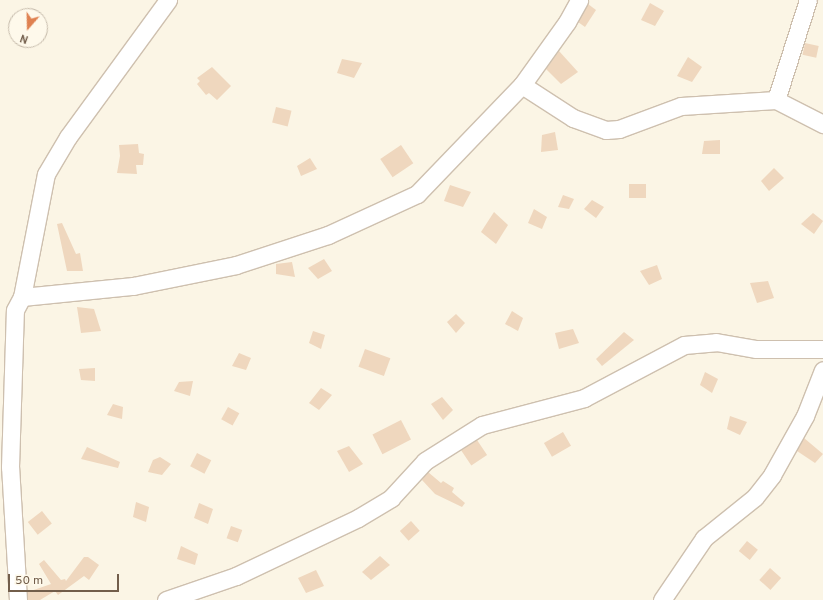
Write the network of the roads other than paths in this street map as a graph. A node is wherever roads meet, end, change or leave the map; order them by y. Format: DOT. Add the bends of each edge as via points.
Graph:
graph roads {
  1 [pos="168,0"];
  2 [pos="579,0"];
  3 [pos="808,0"];
  4 [pos="522,85"];
  5 [pos="776,100"];
  6 [pos="823,124"];
  7 [pos="12,307"];
  8 [pos="823,349"];
  9 [pos="823,370"];
  10 [pos="18,600"];
  11 [pos="166,600"];
  12 [pos="662,600"];
  1 -- 7 [label="street" via="54,158 46,174"];
  2 -- 4 [label="street" via="567,22"];
  3 -- 5 [label="street"];
  4 -- 5 [label="street" via="573,118 606,130 619,130 681,106"];
  4 -- 7 [label="street" via="417,194 328,235 236,266"];
  5 -- 6 [label="street"];
  7 -- 10 [label="street" via="10,467"];
  8 -- 11 [label="street" via="756,349 716,342 684,345 584,398 482,425 425,461 392,498 358,518 236,576"];
  9 -- 12 [label="street" via="805,416 772,475 755,497 704,538"];
}
